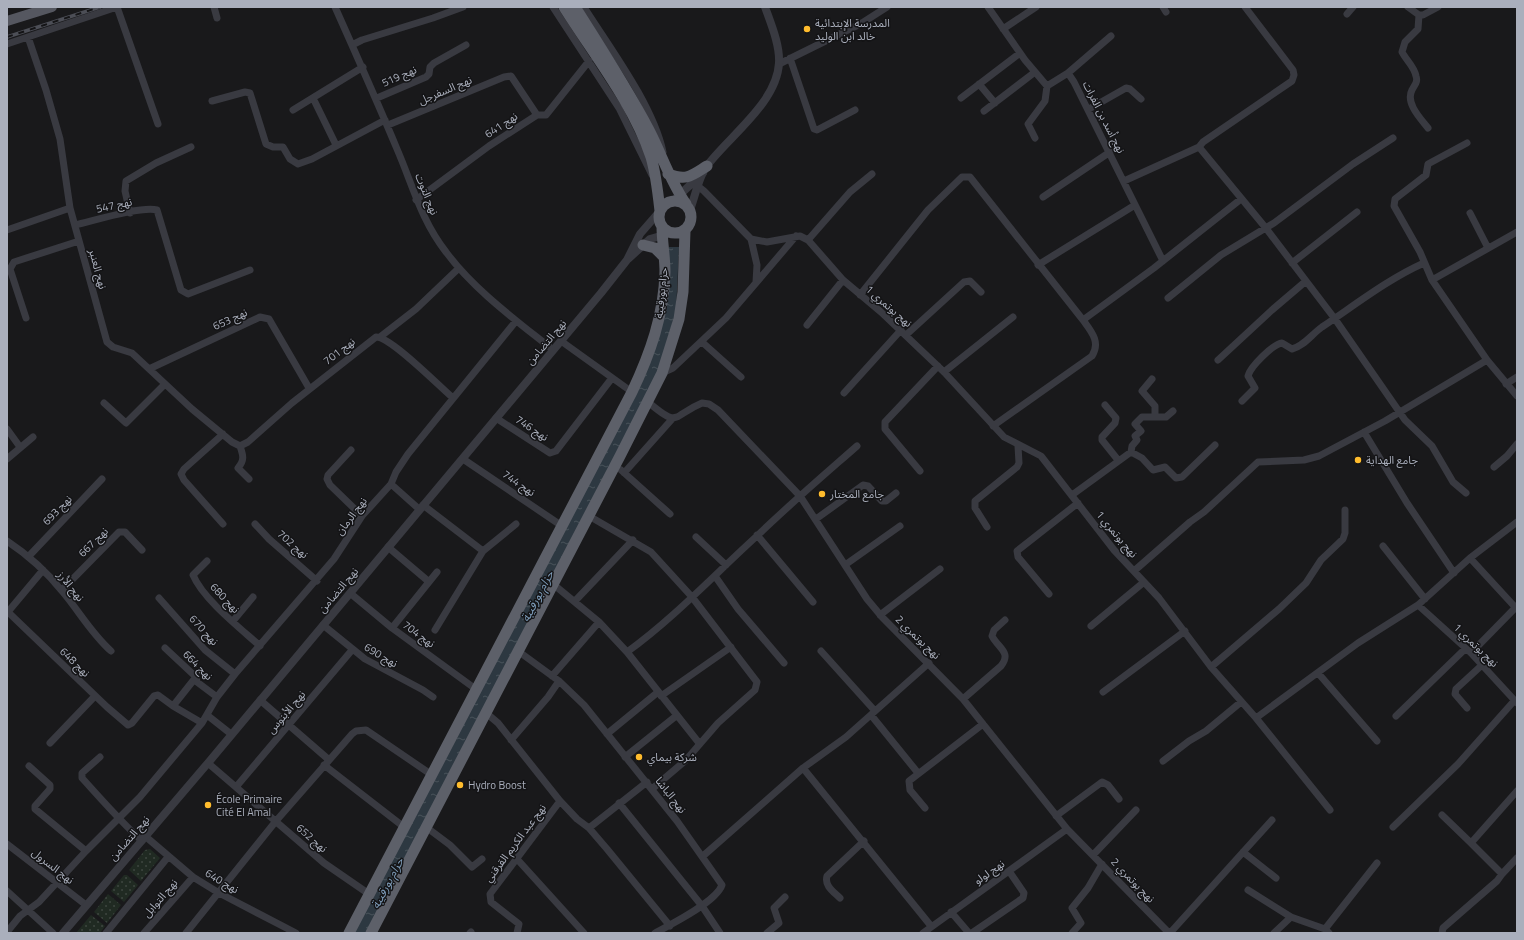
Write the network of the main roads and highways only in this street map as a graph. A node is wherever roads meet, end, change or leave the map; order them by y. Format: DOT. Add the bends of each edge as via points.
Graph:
graph roads {
  1 [pos="52,7"];
  2 [pos="564,7"];
  3 [pos="575,7"];
  4 [pos="30,10"];
  5 [pos="7,21"];
  6 [pos="666,169"];
  7 [pos="705,169"];
  8 [pos="676,198"];
  9 [pos="660,211"];
  10 [pos="685,230"];
  11 [pos="665,232"];
  12 [pos="643,245"];
  13 [pos="664,257"];
  14 [pos="349,933"];
  15 [pos="371,933"];
  1 -- 4 [label="main road"];
  2 -- 9 [label="highway" via="627,107 647,146 657,185"];
  3 -- 6 [label="highway" via="649,130"];
  4 -- 5 [label="main road"];
  6 -- 7 [label="highway" via="692,182 693,175"];
  6 -- 8 [label="highway"];
  8 -- 9 [label="highway" via="664,204"];
  8 -- 10 [label="highway" via="688,207 691,221"];
  9 -- 11 [label="highway" via="659,218"];
  10 -- 11 [label="highway" via="677,234"];
  10 -- 15 [label="highway, حزام بورقيبة" via="683,292 679,319 662,373"];
  11 -- 13 [label="highway, حزام بورقيبة"];
  12 -- 13 [label="highway" via="655,248"];
  13 -- 14 [label="highway, حزام بورقيبة" via="664,288 659,320 632,392"];
}
